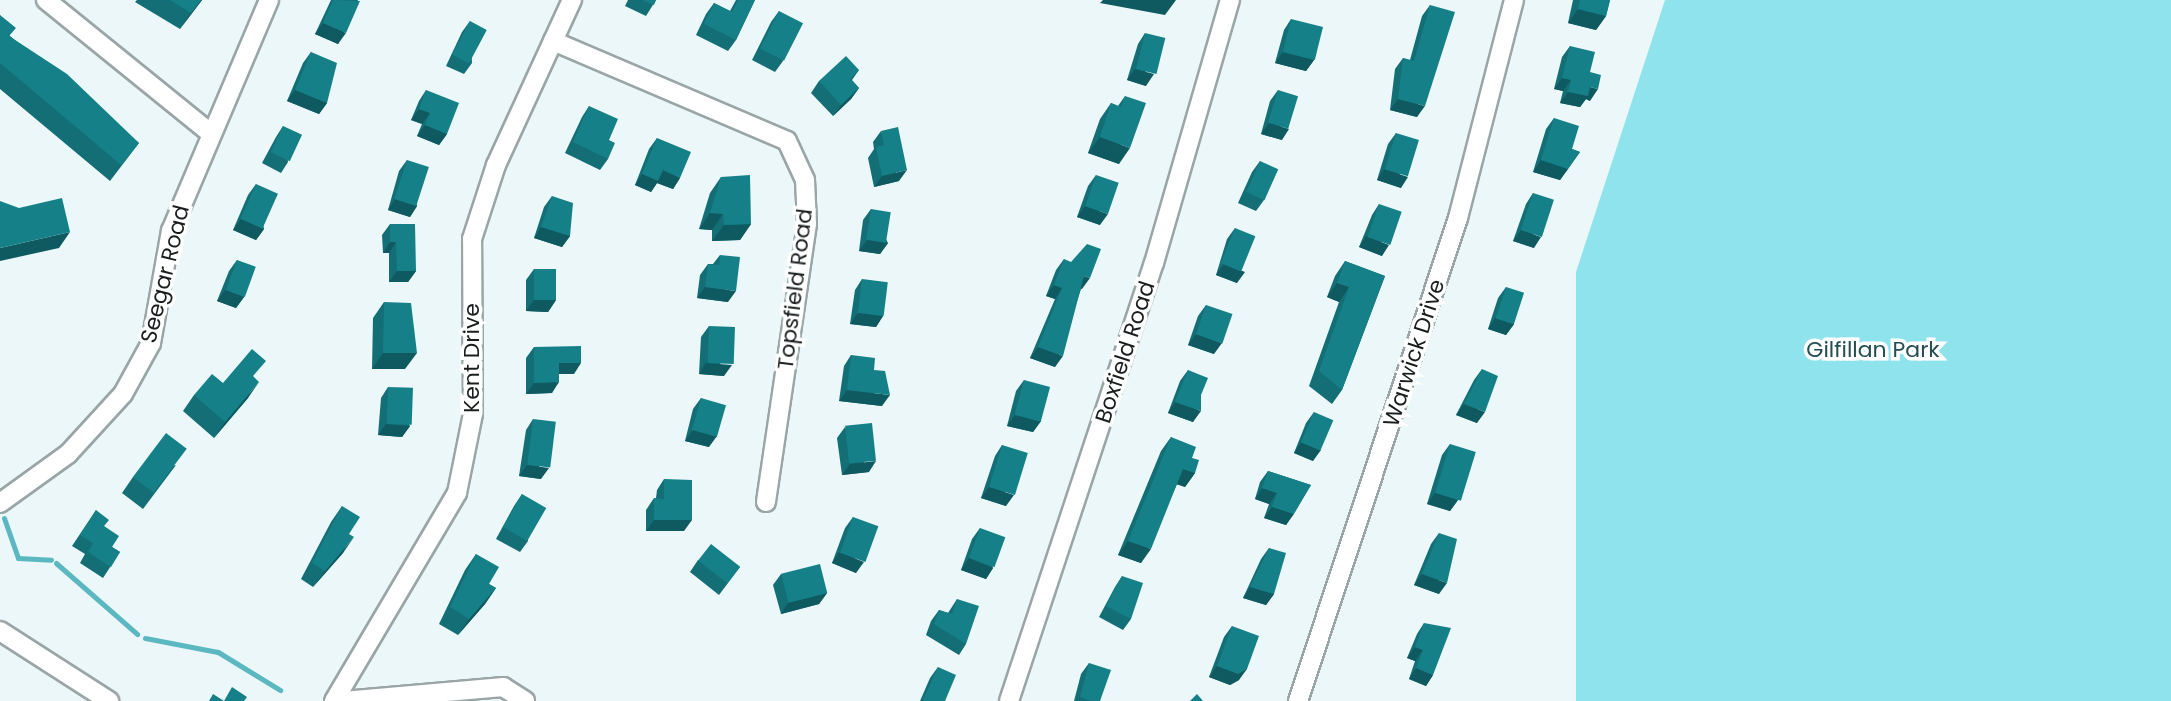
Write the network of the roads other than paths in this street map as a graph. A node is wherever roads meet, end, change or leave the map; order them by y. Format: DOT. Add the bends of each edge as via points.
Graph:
graph roads {
  1 [pos="46,0"];
  2 [pos="269,0"];
  3 [pos="572,0"];
  4 [pos="1230,0"];
  5 [pos="1514,0"];
  6 [pos="553,41"];
  7 [pos="208,131"];
  8 [pos="766,502"];
  9 [pos="0,503"];
  10 [pos="0,631"];
  11 [pos="109,701"];
  12 [pos="334,701"];
  13 [pos="343,701"];
  14 [pos="525,701"];
  15 [pos="1009,701"];
  16 [pos="1298,701"];
  1 -- 7 [label="street"];
  2 -- 7 [label="street, Seegar Road"];
  3 -- 6 [label="street, Kent Drive"];
  4 -- 15 [label="street, Boxfield Road" via="1159,249"];
  5 -- 16 [label="street, Warwick Drive" via="1458,218"];
  6 -- 8 [label="street, Topsfield Road" via="787,141 805,180 807,224"];
  6 -- 12 [label="street, Kent Drive" via="472,239 473,414 457,493"];
  7 -- 9 [label="street, Seegar Road" via="171,231 151,343 123,394 68,454"];
  10 -- 11 [label="street"];
  13 -- 14 [label="street" via="503,687"];
}
